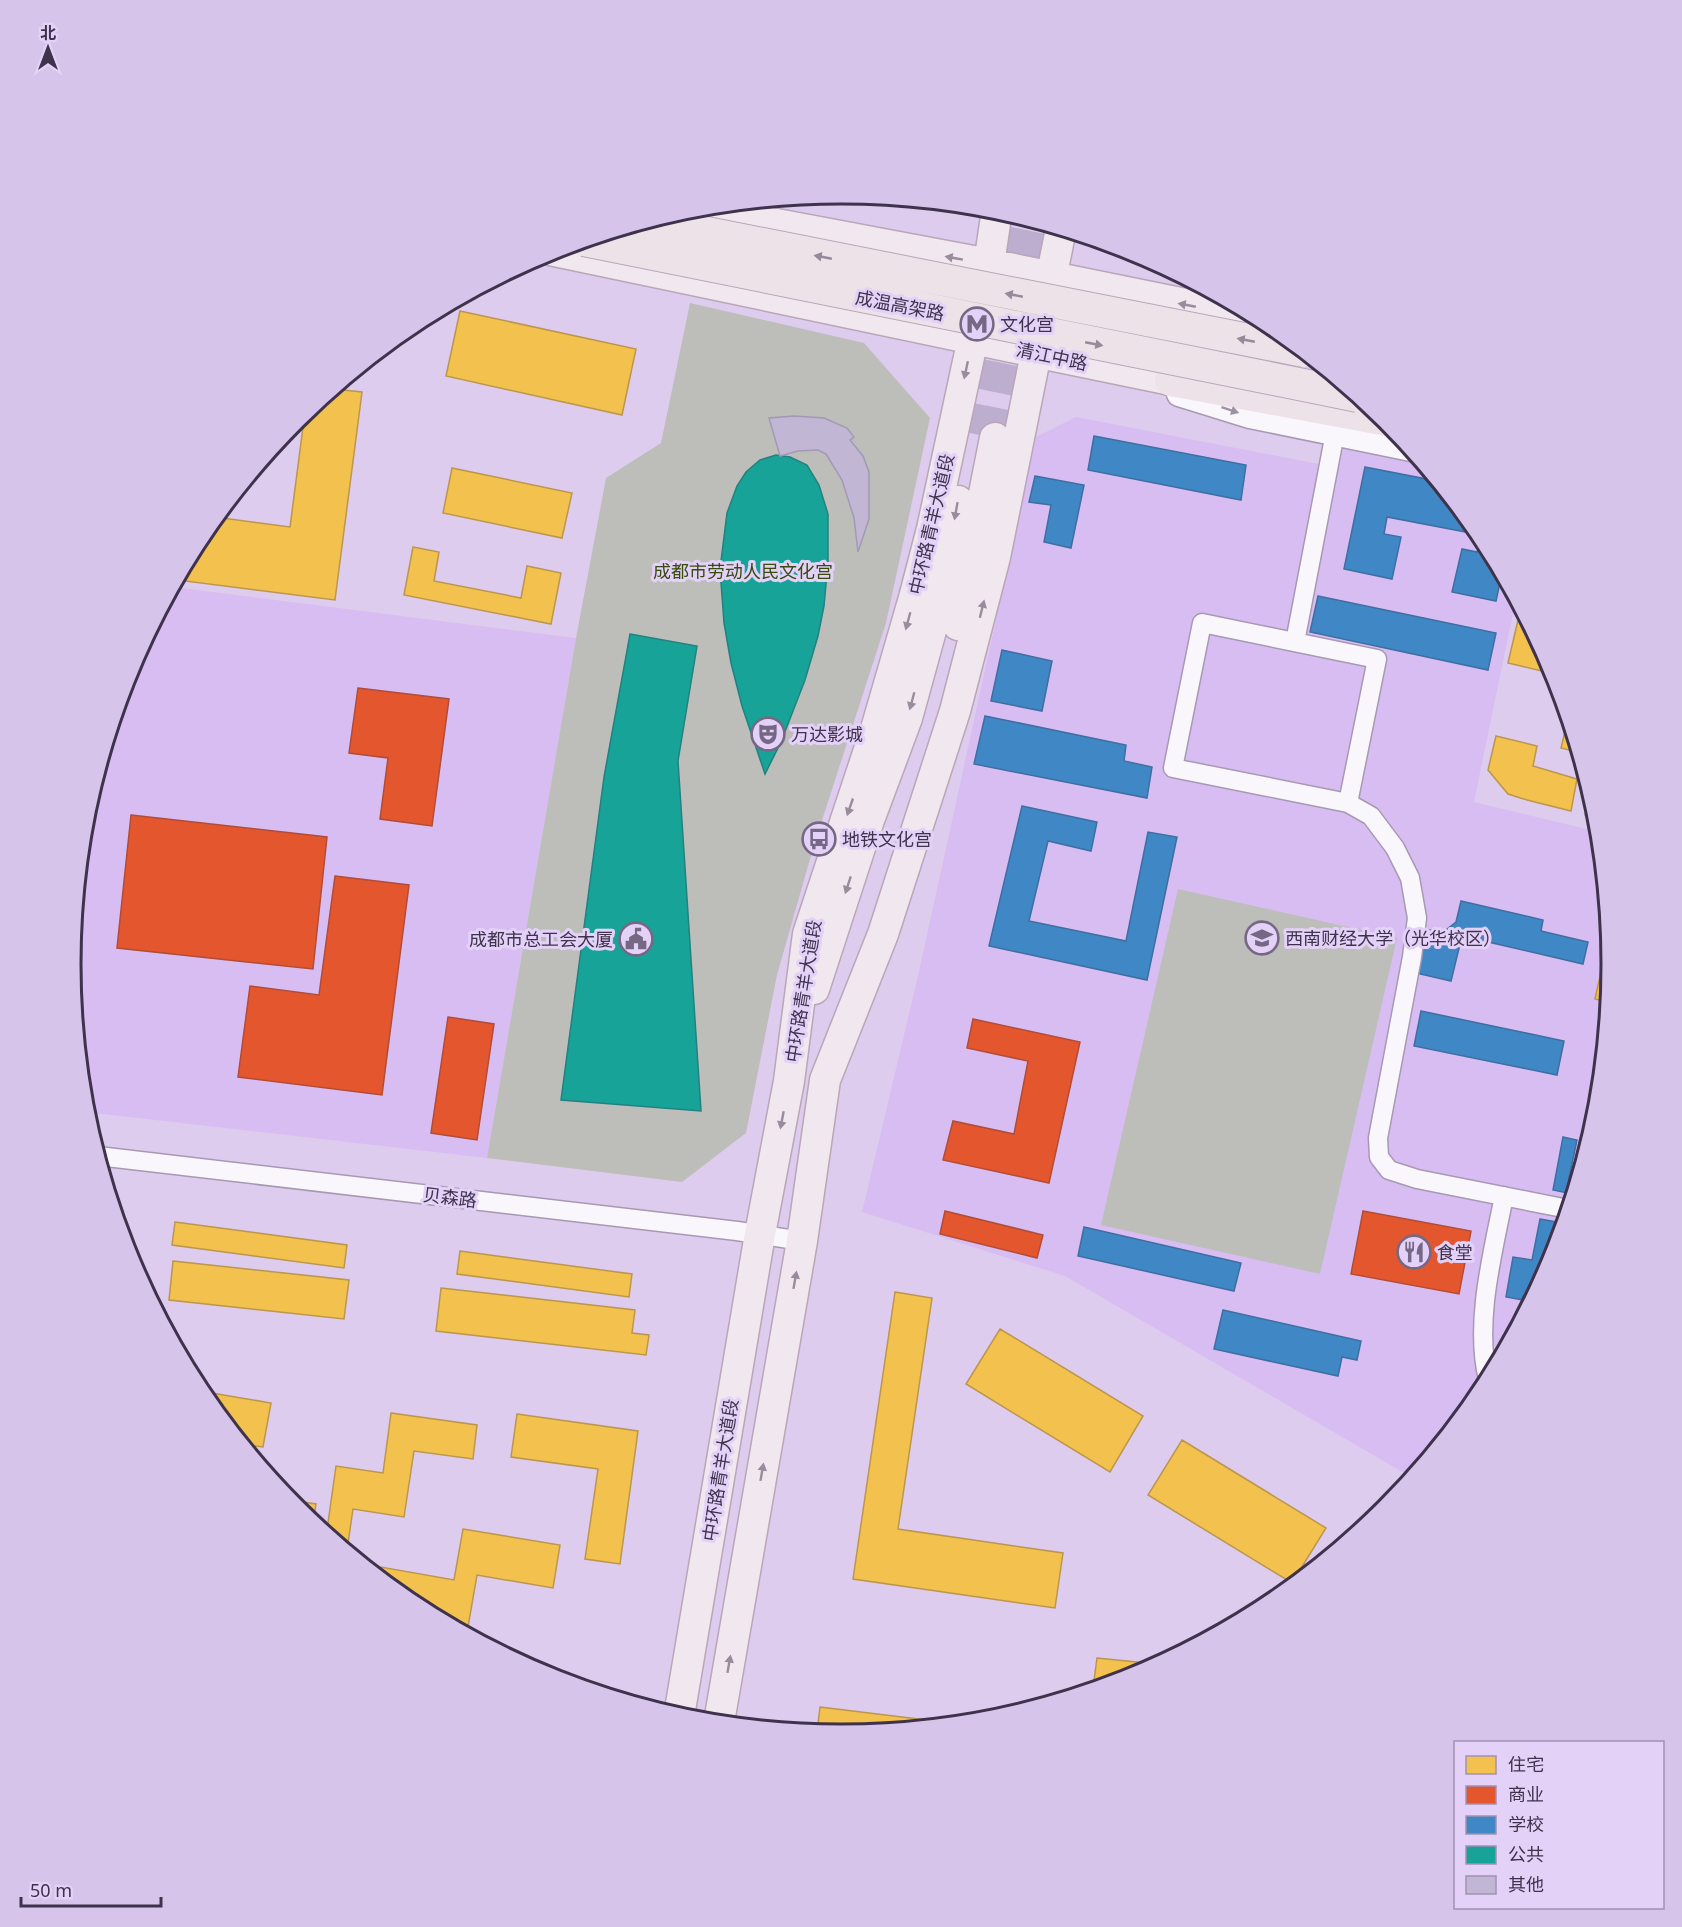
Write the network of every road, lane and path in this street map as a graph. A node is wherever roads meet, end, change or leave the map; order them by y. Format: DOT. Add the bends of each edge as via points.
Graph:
graph roads {
  1 [pos="720,214"];
  2 [pos="996,219"];
  3 [pos="664,224"];
  4 [pos="1060,236"];
  5 [pos="600,243"];
  6 [pos="569,254"];
  7 [pos="989,264"];
  8 [pos="1051,277"];
  9 [pos="1235,314"];
  10 [pos="972,339"];
  11 [pos="1284,347"];
  12 [pos="1035,352"];
  13 [pos="1074,360"];
  14 [pos="1171,380"];
  15 [pos="1343,393"];
  16 [pos="1360,409"];
  17 [pos="1368,416"];
  18 [pos="1335,433"];
  19 [pos="1397,446"];
  20 [pos="1295,642"];
  21 [pos="1348,803"];
  22 [pos="825,1080"];
  23 [pos="789,1081"];
  24 [pos="106,1157"];
  25 [pos="1504,1196"];
  26 [pos="1561,1208"];
  27 [pos="760,1234"];
  28 [pos="802,1240"];
  29 [pos="1485,1367"];
  30 [pos="681,1706"];
  31 [pos="720,1713"];
  7 -- 1 [label="main road, one-way"];
  2 -- 7 [label="main road, 中环路青羊大道段"];
  11 -- 3 [label="highway, 成温高架路, one-way, bridge"];
  4 -- 8 [label="main road, 中环路青羊大道段"];
  5 -- 15 [label="highway, 成温高架路, one-way, bridge"];
  6 -- 10 [label="main road, 清江中路"];
  7 -- 8 [label="main road"];
  7 -- 10 [label="main road, 中环路青羊大道段"];
  9 -- 8 [label="main road, one-way"];
  8 -- 12 [label="main road, 中环路青羊大道段"];
  10 -- 12 [label="main road, 清江中路"];
  10 -- 23 [label="main road, 中环路青羊大道段, one-way" via="932,530 896,664 808,933"];
  12 -- 13 [label="main road, 清江中路"];
  22 -- 12 [label="main road, 中环路青羊大道段, one-way" via="883,933 955,711 995,557"];
  13 -- 14 [label="main road, 清江中路"];
  13 -- 18 [label="street, one-way" via="1250,416"];
  14 -- 16 [label="main road, 清江中路"];
  14 -- 17 [label="highway"];
  18 -- 19 [label="street"];
  18 -- 20 [label="street"];
  20 -- 21 [label="street" via="1377,659"];
  20 -- 21 [label="street" via="1202,623 1173,768"];
  21 -- 25 [label="street" via="1371,816 1395,848 1410,878 1417,918 1378,1138 1379,1157 1389,1170 1417,1179"];
  22 -- 23 [label="main road, one-way" via="850,971 923,752 958,628 983,436 952,531 910,707 797,1042"];
  22 -- 28 [label="main road, 中环路青羊大道段"];
  23 -- 27 [label="main road, 中环路青羊大道段, one-way"];
  24 -- 27 [label="street, 贝森路"];
  25 -- 26 [label="street"];
  25 -- 29 [label="street" via="1486,1287"];
  27 -- 28 [label="street, 贝森路"];
  27 -- 30 [label="main road, 中环路青羊大道段"];
  31 -- 28 [label="main road, 中环路青羊大道段, one-way"];
}
